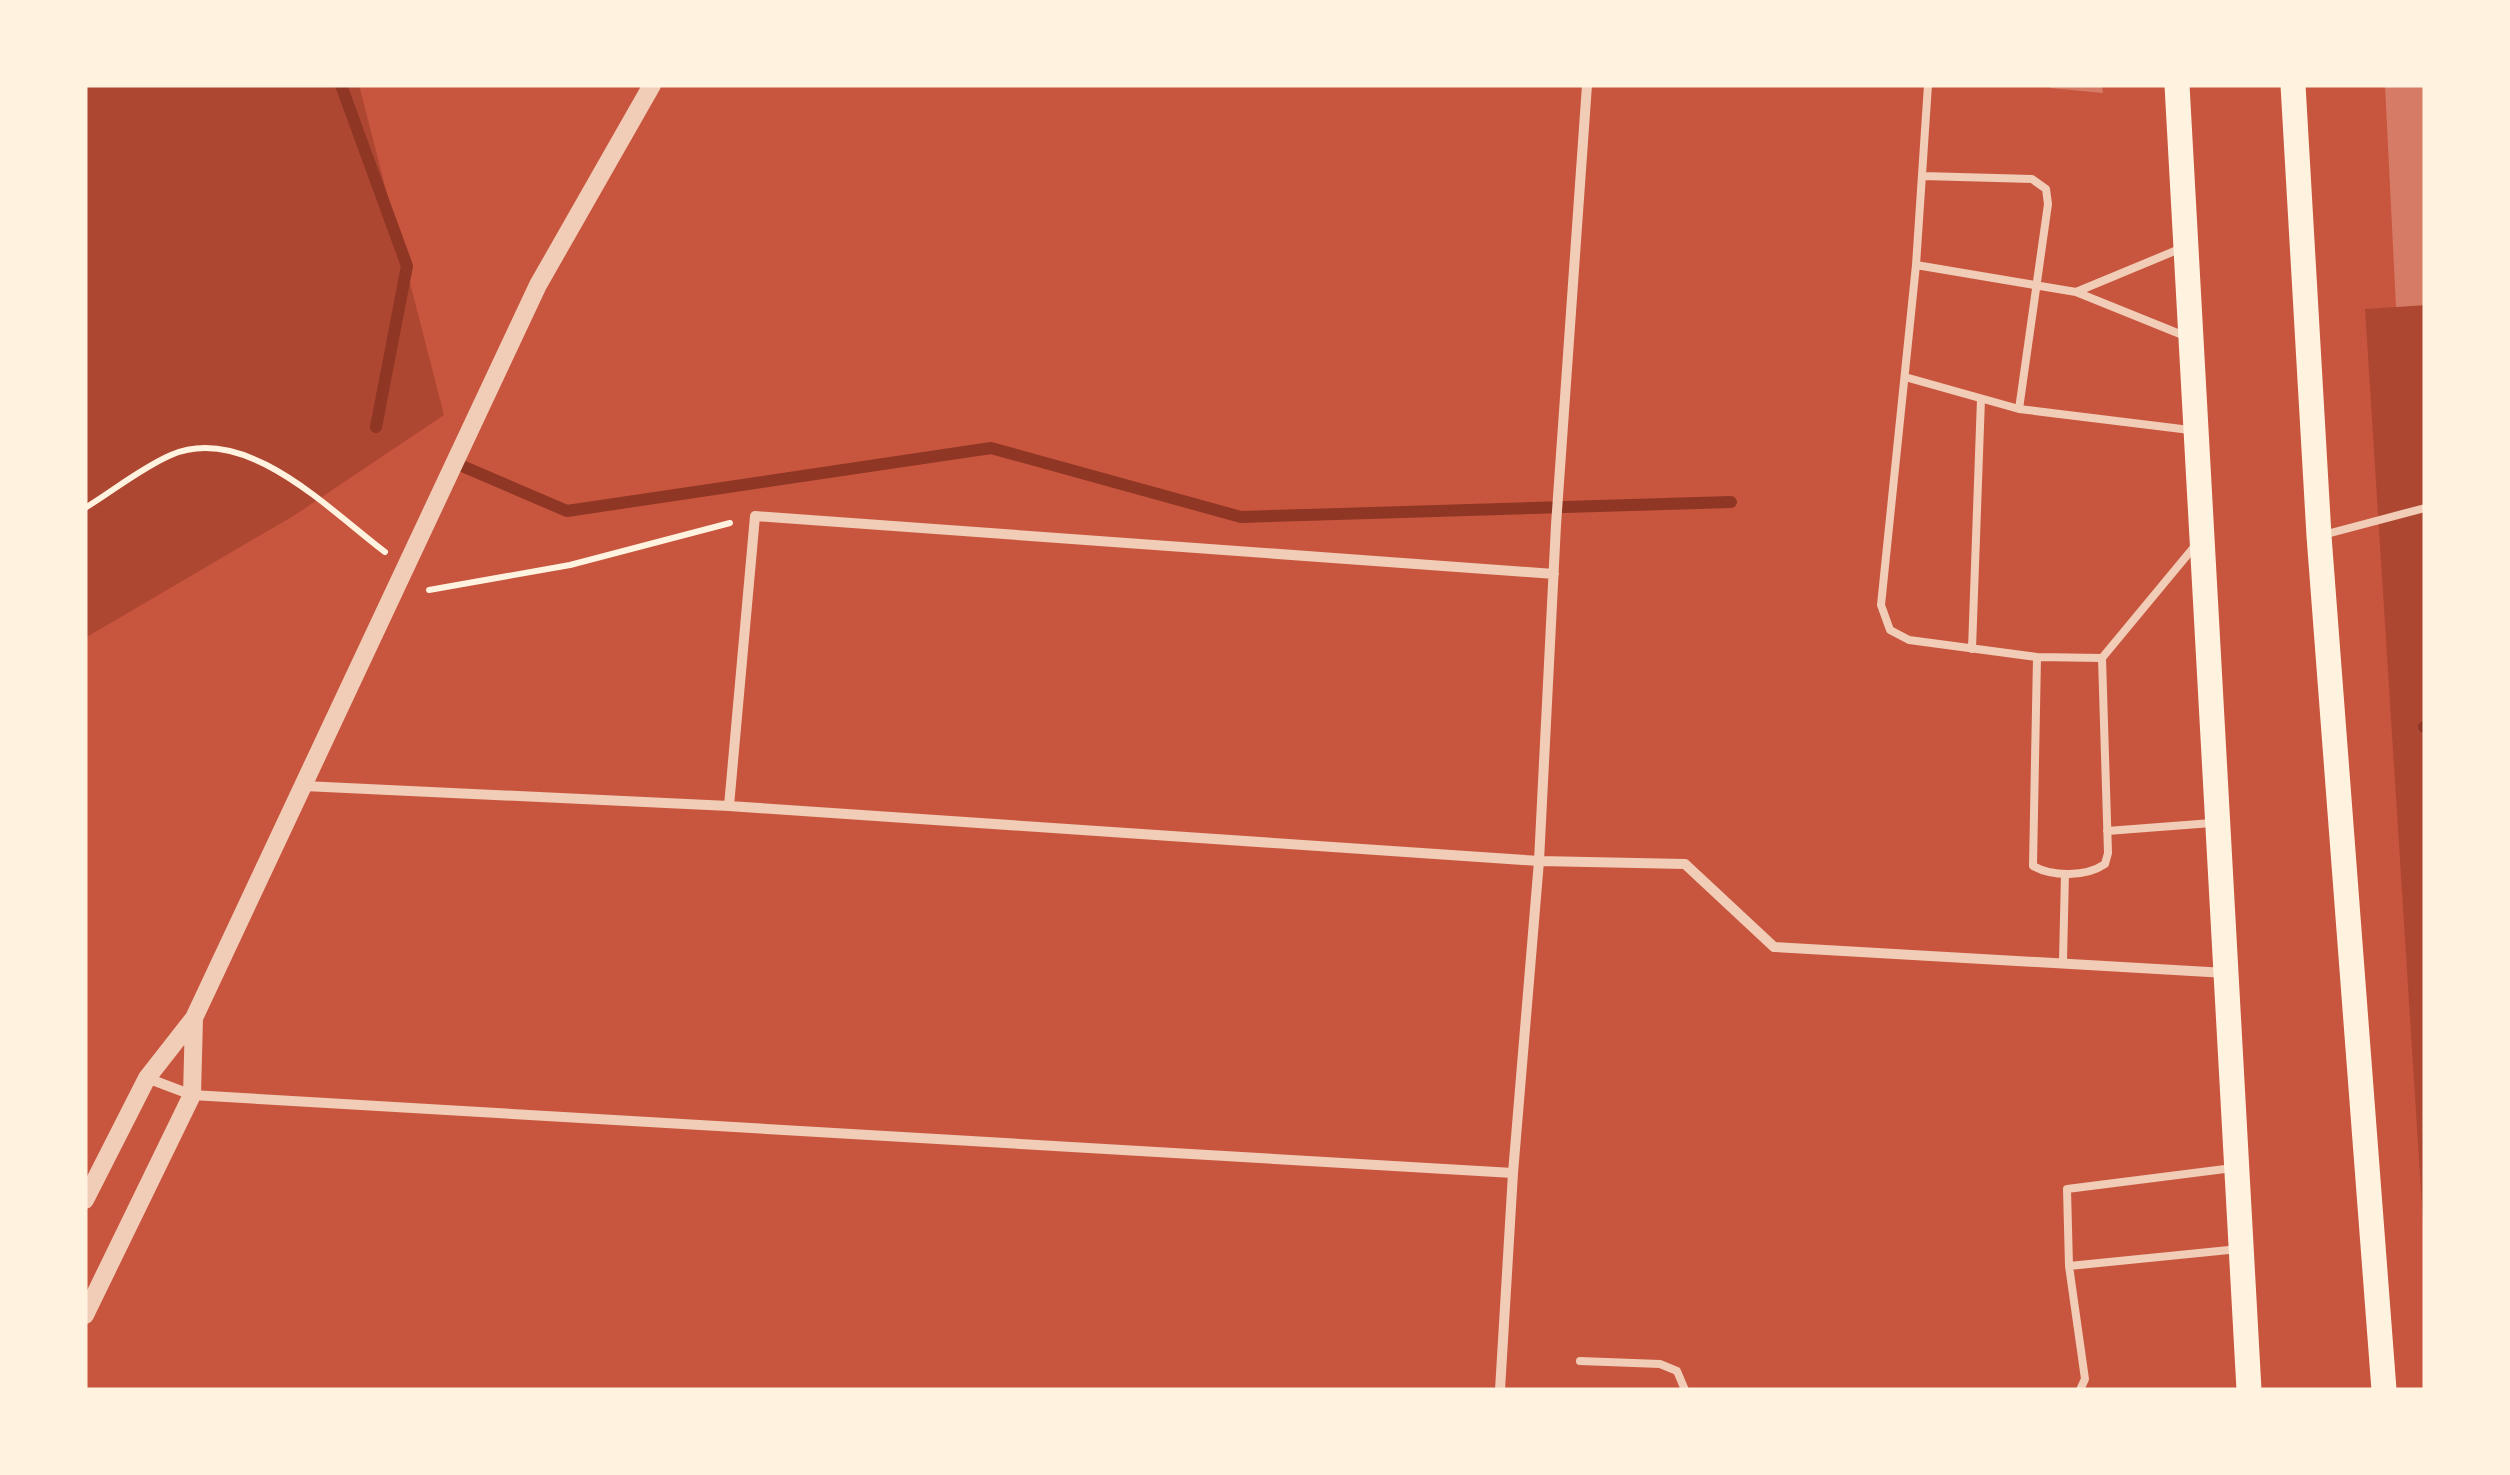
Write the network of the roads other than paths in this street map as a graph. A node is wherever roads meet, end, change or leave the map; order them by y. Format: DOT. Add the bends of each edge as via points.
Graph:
graph roads {
  1 [pos="652,85"];
  2 [pos="1587,85"];
  3 [pos="1928,85"];
  4 [pos="2177,85"];
  5 [pos="2293,85"];
  6 [pos="1923,176"];
  7 [pos="2185,248"];
  8 [pos="1916,265"];
  9 [pos="2037,283"];
  10 [pos="2076,292"];
  11 [pos="2190,338"];
  12 [pos="1905,377"];
  13 [pos="1981,400"];
  14 [pos="2019,408"];
  15 [pos="2196,431"];
  16 [pos="2425,508"];
  17 [pos="2320,536"];
  18 [pos="2202,538"];
  19 [pos="1554,574"];
  20 [pos="1972,648"];
  21 [pos="2036,657"];
  22 [pos="2102,658"];
  23 [pos="304,786"];
  24 [pos="729,806"];
  25 [pos="2219,823"];
  26 [pos="2107,830"];
  27 [pos="1540,860"];
  28 [pos="2065,874"];
  29 [pos="2062,960"];
  30 [pos="2227,973"];
  31 [pos="194,1018"];
  32 [pos="147,1078"];
  33 [pos="192,1095"];
  34 [pos="2239,1167"];
  35 [pos="1513,1173"];
  36 [pos="85,1200"];
  37 [pos="2243,1248"];
  38 [pos="2070,1266"];
  39 [pos="85,1316"];
  40 [pos="1580,1361"];
  41 [pos="1500,1390"];
  42 [pos="1685,1390"];
  43 [pos="2080,1390"];
  44 [pos="2249,1390"];
  45 [pos="2384,1390"];
  1 -- 23 [label="street" via="538,285"];
  2 -- 19 [label="street"];
  3 -- 6 [label="lane"];
  4 -- 7 [label="main road"];
  5 -- 17 [label="main road"];
  6 -- 8 [label="lane"];
  6 -- 9 [label="lane" via="2032,179 2046,189"];
  7 -- 10 [label="lane"];
  7 -- 11 [label="main road"];
  8 -- 9 [label="lane"];
  8 -- 12 [label="lane"];
  9 -- 10 [label="lane"];
  9 -- 14 [label="lane"];
  10 -- 11 [label="lane"];
  11 -- 15 [label="main road"];
  12 -- 13 [label="lane"];
  12 -- 20 [label="lane" via="1881,605 1890,630 1909,640"];
  13 -- 14 [label="lane"];
  13 -- 20 [label="lane"];
  14 -- 15 [label="lane"];
  15 -- 18 [label="main road"];
  16 -- 17 [label="lane"];
  17 -- 45 [label="main road"];
  18 -- 22 [label="lane"];
  18 -- 25 [label="main road"];
  19 -- 24 [label="street" via="755,516"];
  19 -- 27 [label="street"];
  20 -- 21 [label="lane"];
  21 -- 22 [label="lane"];
  21 -- 28 [label="lane" via="2031,856 2040,870"];
  22 -- 26 [label="lane"];
  23 -- 24 [label="street"];
  23 -- 31 [label="street"];
  24 -- 27 [label="street"];
  25 -- 26 [label="lane"];
  25 -- 30 [label="main road"];
  26 -- 28 [label="lane" via="2105,864 2094,872"];
  27 -- 29 [label="street" via="1685,864 1774,946"];
  27 -- 35 [label="street"];
  28 -- 29 [label="lane"];
  29 -- 30 [label="street"];
  30 -- 34 [label="main road"];
  31 -- 32 [label="street"];
  31 -- 33 [label="street"];
  32 -- 33 [label="street"];
  32 -- 36 [label="street"];
  33 -- 35 [label="street"];
  33 -- 39 [label="street"];
  34 -- 37 [label="main road"];
  34 -- 38 [label="lane" via="2068,1188"];
  35 -- 41 [label="street"];
  37 -- 38 [label="lane"];
  37 -- 44 [label="main road"];
  38 -- 43 [label="lane"];
  40 -- 42 [label="lane" via="1660,1364 1678,1371"];
}
